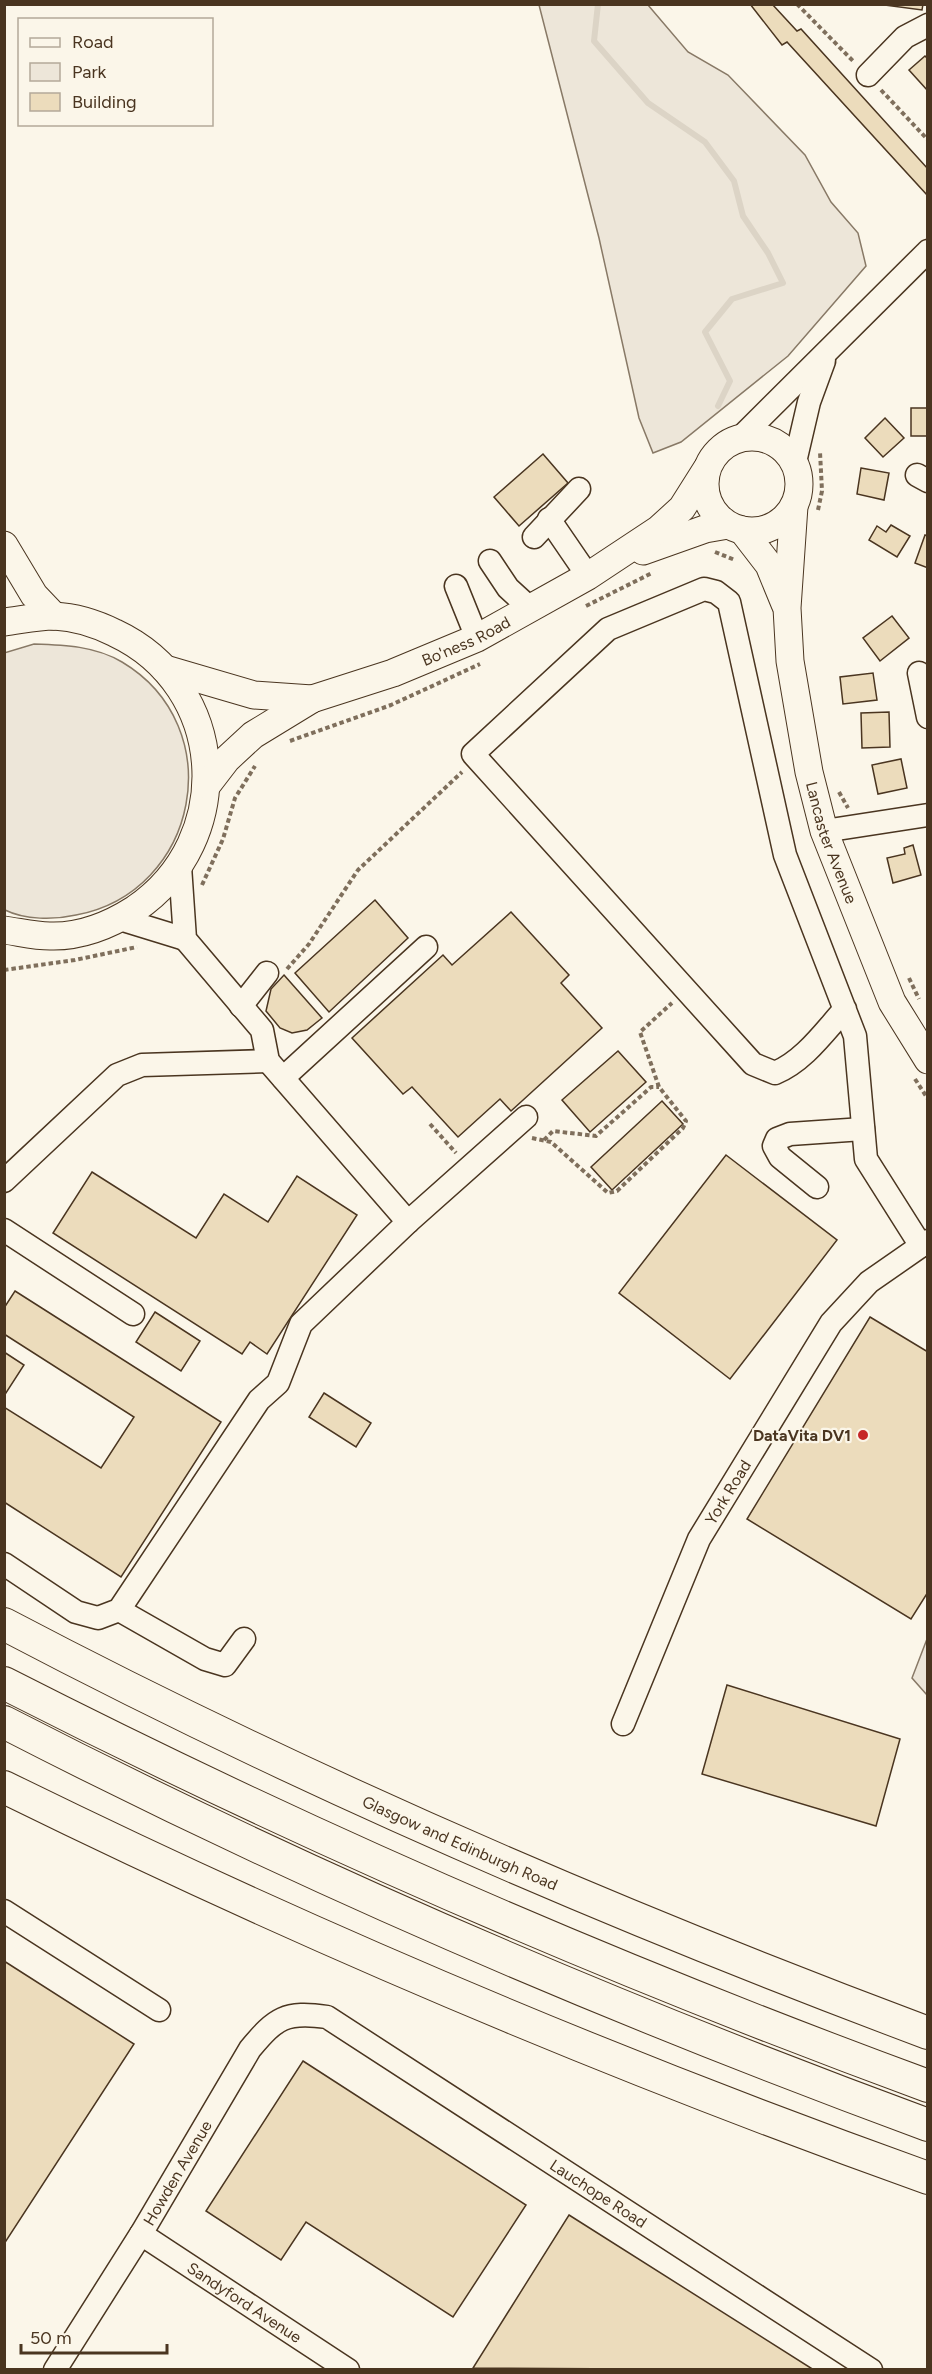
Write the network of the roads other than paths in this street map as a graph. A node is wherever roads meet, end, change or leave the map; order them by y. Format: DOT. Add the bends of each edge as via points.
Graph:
graph roads {
  1 [pos="927,25"];
  2 [pos="868,75"];
  3 [pos="927,251"];
  4 [pos="827,353"];
  5 [pos="741,437"];
  6 [pos="795,462"];
  7 [pos="706,470"];
  8 [pos="579,489"];
  9 [pos="806,510"];
  10 [pos="735,528"];
  11 [pos="4,545"];
  12 [pos="490,561"];
  13 [pos="599,570"];
  14 [pos="456,586"];
  15 [pos="787,608"];
  16 [pos="531,609"];
  17 [pos="54,616"];
  18 [pos="4,622"];
  19 [pos="483,649"];
  20 [pos="165,669"];
  21 [pos="919,673"];
  22 [pos="312,699"];
  23 [pos="927,717"];
  24 [pos="207,785"];
  25 [pos="927,815"];
  26 [pos="824,831"];
  27 [pos="180,866"];
  28 [pos="120,919"];
  29 [pos="4,930"];
  30 [pos="50,936"];
  31 [pos="185,939"];
  32 [pos="426,946"];
  33 [pos="4,950"];
  34 [pos="273,974"];
  35 [pos="241,1006"];
  36 [pos="845,1009"];
  37 [pos="268,1061"];
  38 [pos="919,1066"];
  39 [pos="283,1078"];
  40 [pos="526,1127"];
  41 [pos="863,1129"];
  42 [pos="4,1181"];
  43 [pos="818,1187"];
  44 [pos="408,1222"];
  45 [pos="4,1230"];
  46 [pos="924,1243"];
  47 [pos="133,1314"];
  48 [pos="4,1564"];
  49 [pos="119,1610"];
  50 [pos="4,1624"];
  51 [pos="244,1640"];
  52 [pos="4,1683"];
  53 [pos="4,1722"];
  54 [pos="623,1724"];
  55 [pos="4,1786"];
  56 [pos="4,1911"];
  57 [pos="159,2010"];
  58 [pos="327,2017"];
  59 [pos="927,2033"];
  60 [pos="927,2086"];
  61 [pos="927,2125"];
  62 [pos="927,2178"];
  63 [pos="141,2234"];
  64 [pos="55,2370"];
  65 [pos="348,2370"];
  66 [pos="872,2370"];
  1 -- 2 [label="street" via="905,37"];
  3 -- 4 [label="street"];
  4 -- 5 [label="street"];
  4 -- 6 [label="street" via="809,402"];
  5 -- 6 [label="main road" via="772,440"];
  5 -- 7 [label="main road" via="725,444"];
  6 -- 9 [label="main road"];
  7 -- 10 [label="main road" via="704,486 708,501 716,515"];
  7 -- 13 [label="main road, Bo'ness Road" via="682,508 659,529"];
  8 -- 13 [label="street" via="542,528"];
  9 -- 10 [label="main road" via="758,531"];
  9 -- 15 [label="main road, Lancaster Avenue"];
  10 -- 13 [label="main road, Bo'ness Road" via="697,531"];
  10 -- 15 [label="main road, Lancaster Avenue" via="769,565"];
  11 -- 17 [label="main road" via="34,595"];
  12 -- 16 [label="street" via="508,588"];
  13 -- 16 [label="main road, Bo'ness Road"];
  14 -- 19 [label="street"];
  15 -- 26 [label="main road, Lancaster Avenue" via="789,661"];
  16 -- 19 [label="main road, Bo'ness Road"];
  17 -- 18 [label="main road"];
  17 -- 20 [label="main road" via="95,624 133,642"];
  19 -- 22 [label="main road, Bo'ness Road"];
  20 -- 22 [label="main road, Bo'ness Road" via="254,695"];
  20 -- 24 [label="main road" via="190,703 204,743"];
  21 -- 23 [label="street"];
  22 -- 24 [label="main road, Bo'ness Road" via="253,735"];
  24 -- 27 [label="main road" via="199,828"];
  25 -- 26 [label="street"];
  26 -- 38 [label="main road, Lancaster Avenue"];
  27 -- 28 [label="main road" via="153,896"];
  27 -- 31 [label="street"];
  28 -- 30 [label="main road" via="86,932"];
  28 -- 31 [label="street"];
  29 -- 30 [label="main road"];
  30 -- 33 [label="main road"];
  31 -- 35 [label="street"];
  32 -- 39 [label="street"];
  34 -- 35 [label="street"];
  35 -- 37 [label="street" via="262,1030"];
  36 -- 36 [label="street" via="801,1057 776,1073 753,1064 473,754 608,628 704,589 716,592 729,602 785,855"];
  36 -- 41 [label="street" via="855,1036"];
  37 -- 39 [label="street"];
  37 -- 42 [label="street" via="142,1065 117,1076"];
  39 -- 44 [label="street"];
  40 -- 44 [label="street"];
  41 -- 43 [label="street" via="790,1134 777,1139 774,1146 780,1157"];
  41 -- 46 [label="street" via="866,1159"];
  44 -- 49 [label="street" via="301,1324 278,1383 259,1400"];
  45 -- 47 [label="street"];
  46 -- 54 [label="street, York Road" via="869,1282 831,1323 699,1539"];
  48 -- 49 [label="street" via="76,1612 98,1618"];
  49 -- 51 [label="street" via="205,1659 225,1665"];
  50 -- 59 [label="highway, Glasgow and Edinburgh Road" via="435,1832 741,1961"];
  52 -- 60 [label="highway" via="230,1794 487,1911 749,2019"];
  53 -- 61 [label="highway" via="211,1823 472,1942 613,2002"];
  55 -- 62 [label="highway" via="210,1886 480,2005 749,2113"];
  56 -- 57 [label="street"];
  58 -- 63 [label="street, Howden Avenue" via="300,2013 272,2024 250,2049"];
  58 -- 66 [label="street, Lauchope Road"];
  63 -- 64 [label="street, Howden Avenue"];
  63 -- 65 [label="street, Sandyford Avenue"];
}
